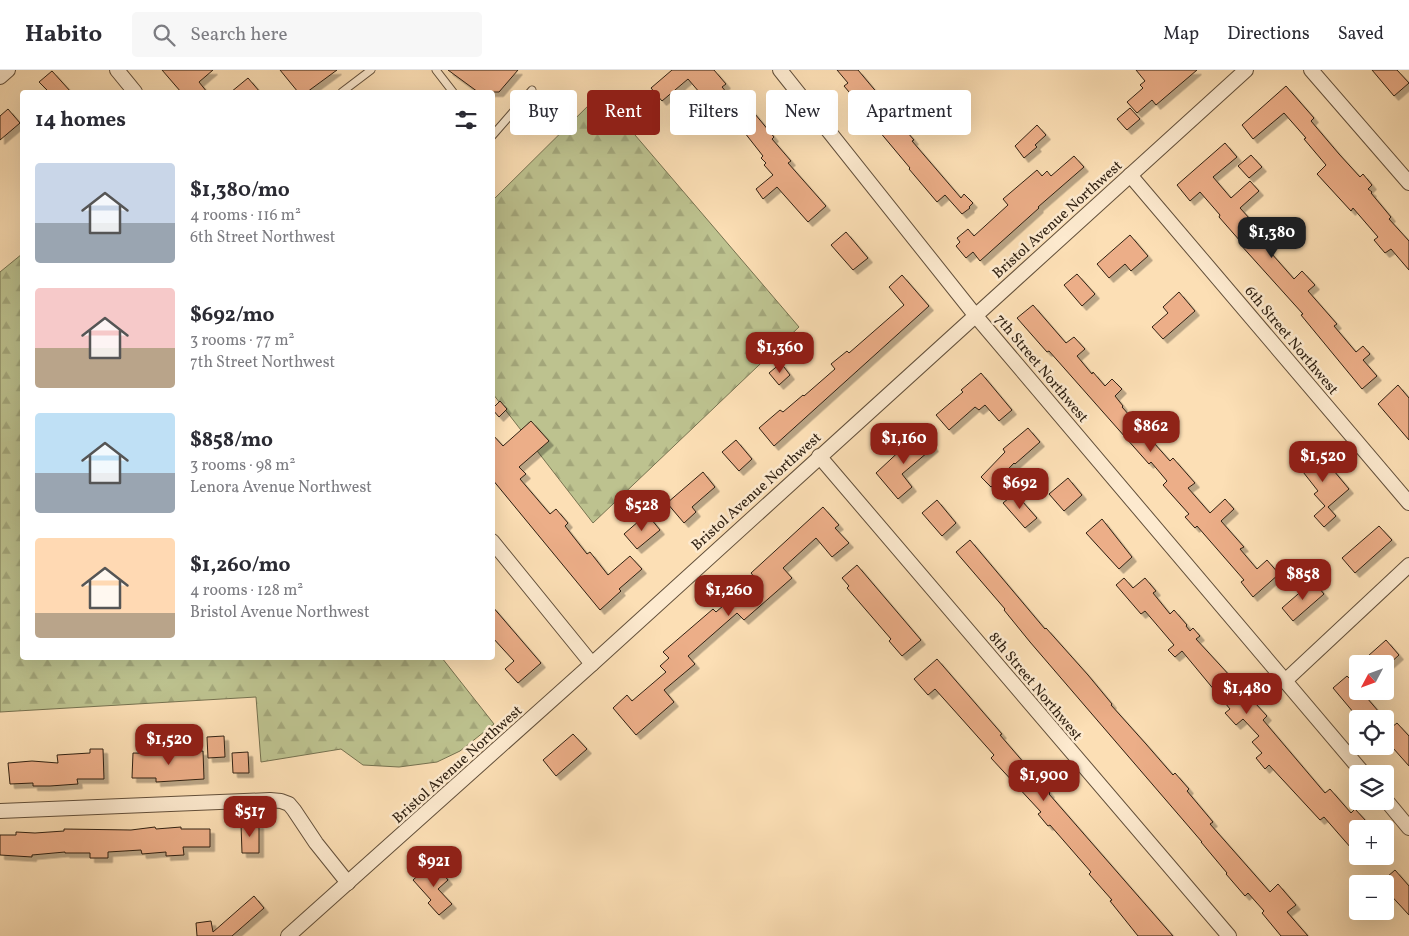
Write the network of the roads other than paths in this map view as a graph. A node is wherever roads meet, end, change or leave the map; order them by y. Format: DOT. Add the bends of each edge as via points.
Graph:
graph roads {
  1 [pos="8,70"];
  2 [pos="117,70"];
  3 [pos="370,70"];
  4 [pos="436,70"];
  5 [pos="780,70"];
  6 [pos="1246,70"];
  7 [pos="1311,70"];
  8 [pos="0,77"];
  9 [pos="133,90"];
  10 [pos="345,90"];
  11 [pos="451,90"];
  12 [pos="510,115"];
  13 [pos="495,133"];
  14 [pos="1130,175"];
  15 [pos="1409,183"];
  16 [pos="975,315"];
  17 [pos="819,456"];
  18 [pos="1409,503"];
  19 [pos="495,545"];
  20 [pos="1409,566"];
  21 [pos="592,664"];
  22 [pos="1286,680"];
  23 [pos="1357,765"];
  24 [pos="1394,810"];
  25 [pos="0,811"];
  26 [pos="1409,828"];
  27 [pos="348,883"];
  28 [pos="288,936"];
  29 [pos="1229,936"];
  1 -- 8 [label="street"];
  2 -- 9 [label="street"];
  3 -- 10 [label="lane"];
  4 -- 11 [label="lane"];
  5 -- 16 [label="street, 7th Street Northwest"];
  6 -- 14 [label="street, Bristol Avenue Northwest"];
  7 -- 15 [label="street"];
  12 -- 13 [label="lane"];
  14 -- 16 [label="street, Bristol Avenue Northwest"];
  14 -- 18 [label="street, 6th Street Northwest"];
  16 -- 17 [label="street, Bristol Avenue Northwest"];
  16 -- 22 [label="street, 7th Street Northwest"];
  17 -- 21 [label="street, Bristol Avenue Northwest"];
  17 -- 29 [label="street, 8th Street Northwest"];
  19 -- 21 [label="street"];
  20 -- 22 [label="street"];
  21 -- 27 [label="street, Bristol Avenue Northwest"];
  22 -- 23 [label="street, 7th Street Northwest"];
  24 -- 26 [label="street"];
  25 -- 27 [label="street" via="281,801 294,810"];
  27 -- 28 [label="street, Bristol Avenue Northwest"];
}
